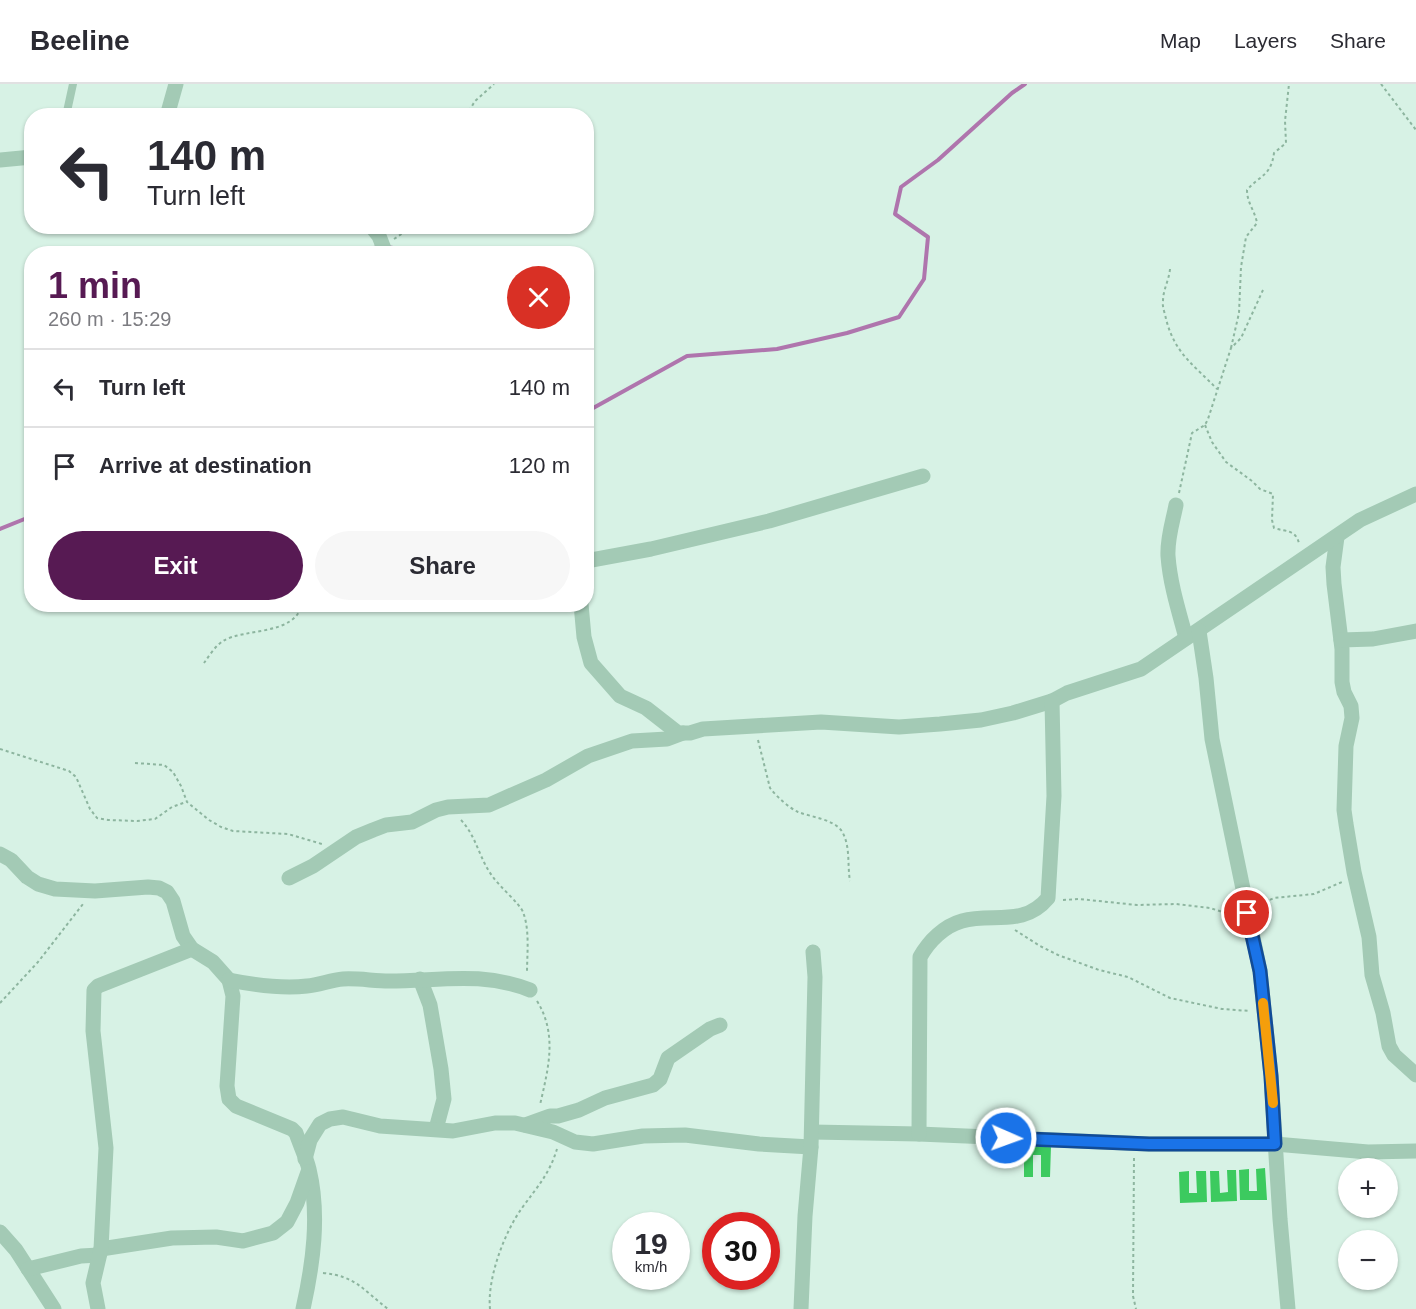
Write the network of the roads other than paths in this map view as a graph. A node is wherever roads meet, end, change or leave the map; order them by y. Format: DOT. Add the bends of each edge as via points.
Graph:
graph roads {
  1 [pos="73,84"];
  2 [pos="176,84"];
  3 [pos="68,108"];
  4 [pos="169,108"];
  5 [pos="24,158"];
  6 [pos="0,160"];
  7 [pos="923,476"];
  8 [pos="1416,494"];
  9 [pos="1176,505"];
  10 [pos="1337,537"];
  11 [pos="594,560"];
  12 [pos="582,612"];
  13 [pos="1416,631"];
  14 [pos="1193,635"];
  15 [pos="1341,640"];
  16 [pos="1052,701"];
  17 [pos="683,733"];
  18 [pos="0,854"];
  19 [pos="289,878"];
  20 [pos="192,949"];
  21 [pos="813,952"];
  22 [pos="420,979"];
  23 [pos="229,980"];
  24 [pos="530,990"];
  25 [pos="720,1024"];
  26 [pos="1416,1075"];
  27 [pos="531,1122"];
  28 [pos="436,1129"];
  29 [pos="920,1134"];
  30 [pos="812,1139"];
  31 [pos="1275,1144"];
  32 [pos="1416,1151"];
  33 [pos="307,1164"];
  34 [pos="0,1232"];
  35 [pos="100,1252"];
  36 [pos="28,1269"];
  37 [pos="54,1309"];
  38 [pos="98,1309"];
  39 [pos="303,1309"];
  40 [pos="801,1309"];
  41 [pos="1288,1309"];
  1 -- 3 [label="lane"];
  2 -- 4 [label="street"];
  5 -- 6 [label="street"];
  7 -- 11 [label="street" via="769,521"];
  8 -- 10 [label="street" via="1367,517"];
  9 -- 14 [label="street" via="1168,554 1176,600"];
  10 -- 14 [label="street"];
  10 -- 15 [label="street" via="1333,575"];
  12 -- 17 [label="street" via="591,663 606,681 620,696"];
  13 -- 15 [label="street"];
  14 -- 16 [label="street" via="1141,669"];
  14 -- 31 [label="street" via="1206,678 1212,739 1260,971"];
  15 -- 26 [label="street" via="1342,682 1352,718 1346,746 1344,810 1369,937 1372,975 1389,1046"];
  16 -- 17 [label="street" via="981,720 950,723 899,727 821,722"];
  16 -- 29 [label="street" via="1054,796 1048,898 1040,908 1028,913 954,924 927,945 920,957"];
  17 -- 19 [label="street" via="667,740 632,741 588,756 489,805 448,807 412,822 372,830"];
  18 -- 20 [label="street" via="27,877 55,889 159,888 173,901 183,936"];
  20 -- 23 [label="street" via="213,962"];
  20 -- 35 [label="street" via="94,990 93,1031 106,1148"];
  21 -- 30 [label="street"];
  22 -- 23 [label="street" via="345,979 286,987"];
  22 -- 24 [label="street" via="473,977"];
  22 -- 28 [label="street" via="430,1005 441,1069 444,1099"];
  23 -- 33 [label="street" via="233,996 229,1099 236,1106 292,1129"];
  25 -- 27 [label="street" via="668,1058 662,1076 653,1085"];
  27 -- 28 [label="street" via="495,1123 453,1131"];
  27 -- 30 [label="street" via="575,1142 593,1144 643,1136 685,1135 759,1144"];
  28 -- 33 [label="street" via="380,1126 343,1117 330,1119 314,1131"];
  29 -- 30 [label="street"];
  29 -- 31 [label="street" via="1134,1144"];
  30 -- 40 [label="street"];
  31 -- 32 [label="street" via="1368,1152"];
  31 -- 41 [label="street"];
  33 -- 35 [label="street" via="297,1203 287,1222 273,1233 243,1241 172,1238"];
  33 -- 39 [label="street" via="314,1212 311,1272"];
  34 -- 36 [label="street"];
  35 -- 36 [label="street"];
  35 -- 38 [label="street" via="93,1283"];
  36 -- 37 [label="street"];
}
